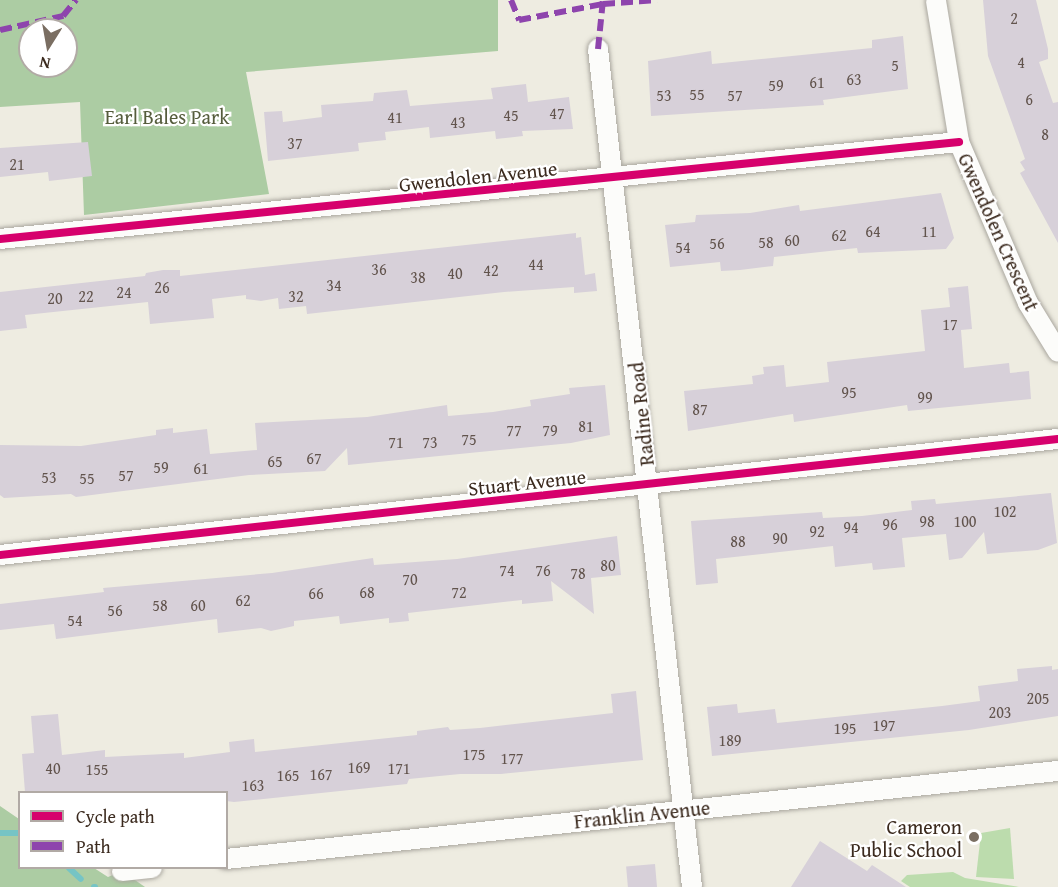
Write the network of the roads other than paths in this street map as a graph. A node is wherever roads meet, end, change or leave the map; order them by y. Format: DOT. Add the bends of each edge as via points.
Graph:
graph roads {
  1 [pos="936,1"];
  2 [pos="598,49"];
  3 [pos="959,142"];
  4 [pos="615,179"];
  5 [pos="0,239"];
  6 [pos="1058,352"];
  7 [pos="1058,439"];
  8 [pos="649,485"];
  9 [pos="0,555"];
  10 [pos="1058,771"];
  11 [pos="683,809"];
  12 [pos="228,859"];
  13 [pos="137,869"];
  14 [pos="122,871"];
  15 [pos="692,887"];
  1 -- 3 [label="street, Gwendolen Crescent"];
  2 -- 4 [label="street, Radine Road"];
  3 -- 4 [label="street, Gwendolen Avenue"];
  3 -- 6 [label="street, Gwendolen Crescent" via="1028,303"];
  4 -- 5 [label="street, Gwendolen Avenue"];
  4 -- 8 [label="street, Radine Road"];
  7 -- 8 [label="street, Stuart Avenue"];
  8 -- 9 [label="street, Stuart Avenue"];
  8 -- 11 [label="street, Radine Road"];
  10 -- 11 [label="street, Franklin Avenue"];
  11 -- 12 [label="street, Franklin Avenue"];
  11 -- 15 [label="street, Radine Road"];
  13 -- 14 [label="street"];
}
